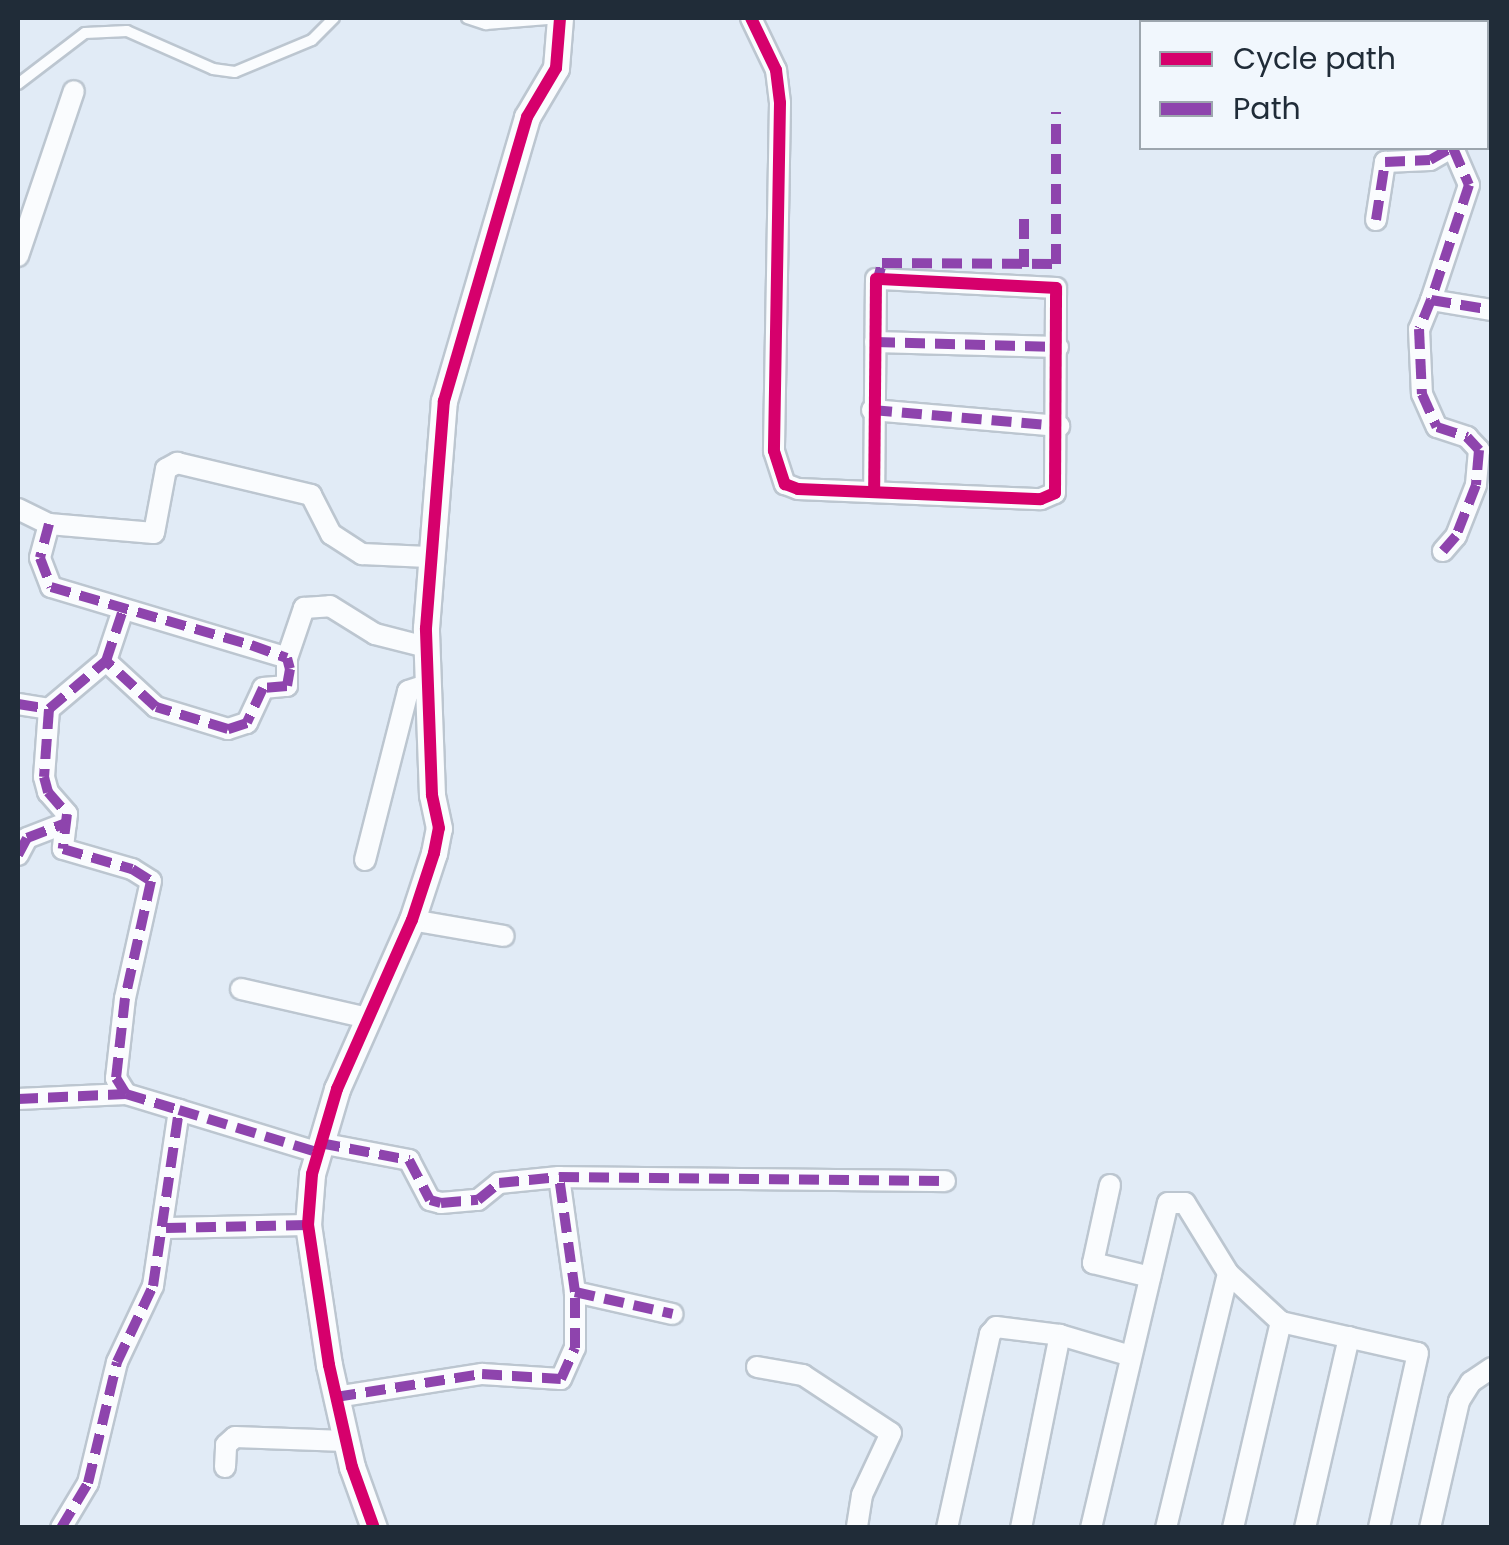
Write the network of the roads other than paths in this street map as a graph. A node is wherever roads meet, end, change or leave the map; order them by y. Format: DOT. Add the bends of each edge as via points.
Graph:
graph roads {
  1 [pos="334,18"];
  2 [pos="468,18"];
  3 [pos="560,18"];
  4 [pos="751,18"];
  5 [pos="18,84"];
  6 [pos="74,92"];
  7 [pos="1448,150"];
  8 [pos="1453,150"];
  9 [pos="25,208"];
  10 [pos="1376,220"];
  11 [pos="18,256"];
  12 [pos="1431,300"];
  13 [pos="1492,310"];
  14 [pos="875,342"];
  15 [pos="1058,347"];
  16 [pos="872,410"];
  17 [pos="1058,426"];
  18 [pos="874,492"];
  19 [pos="18,509"];
  20 [pos="49,524"];
  21 [pos="1443,551"];
  22 [pos="428,557"];
  23 [pos="123,610"];
  24 [pos="426,647"];
  25 [pos="287,658"];
  26 [pos="106,662"];
  27 [pos="428,695"];
  28 [pos="18,704"];
  29 [pos="49,709"];
  30 [pos="66,823"];
  31 [pos="18,855"];
  32 [pos="365,860"];
  33 [pos="412,920"];
  34 [pos="504,936"];
  35 [pos="241,989"];
  36 [pos="368,1018"];
  37 [pos="126,1094"];
  38 [pos="18,1099"];
  39 [pos="178,1110"];
  40 [pos="318,1148"];
  41 [pos="559,1177"];
  42 [pos="946,1181"];
  43 [pos="1110,1185"];
  44 [pos="308,1225"];
  45 [pos="166,1228"];
  46 [pos="1228,1273"];
  47 [pos="1150,1277"];
  48 [pos="575,1292"];
  49 [pos="673,1314"];
  50 [pos="1281,1322"];
  51 [pos="1060,1335"];
  52 [pos="1350,1337"];
  53 [pos="1131,1356"];
  54 [pos="757,1367"];
  55 [pos="1492,1368"];
  56 [pos="336,1397"];
  57 [pos="345,1441"];
  58 [pos="225,1467"];
  59 [pos="61,1528"];
  60 [pos="374,1528"];
  61 [pos="857,1528"];
  62 [pos="947,1528"];
  63 [pos="1021,1528"];
  64 [pos="1091,1528"];
  65 [pos="1166,1528"];
  66 [pos="1233,1528"];
  67 [pos="1305,1528"];
  68 [pos="1379,1528"];
  69 [pos="1430,1528"];
  1 -- 5 [label="lane" via="298,47 235,72 127,32 85,33"];
  2 -- 3 [label="lane" via="486,24"];
  3 -- 22 [label="street" via="556,68 527,118 448,384"];
  4 -- 18 [label="street" via="776,70 780,104 778,469 785,484 798,489"];
  6 -- 9 [label="street"];
  7 -- 10 [label="street" via="1430,160 1385,162"];
  8 -- 12 [label="street" via="1469,184"];
  9 -- 11 [label="street"];
  12 -- 13 [label="street"];
  12 -- 21 [label="street" via="1420,329 1422,394 1437,427 1467,437 1479,450 1476,485"];
  14 -- 15 [label="street"];
  14 -- 15 [label="street" via="876,279 1054,286"];
  14 -- 16 [label="street"];
  15 -- 17 [label="street"];
  16 -- 17 [label="street"];
  16 -- 18 [label="street"];
  17 -- 18 [label="street" via="1058,484 1048,498"];
  19 -- 20 [label="street"];
  20 -- 22 [label="street" via="154,534 166,469 176,463 311,495 332,534 362,554"];
  20 -- 23 [label="street" via="40,558 51,586"];
  22 -- 24 [label="street"];
  23 -- 25 [label="street" via="157,614"];
  23 -- 26 [label="street"];
  24 -- 25 [label="street" via="375,634 344,612 315,604 296,622"];
  24 -- 27 [label="street"];
  25 -- 26 [label="street" via="287,686 263,688 246,723 228,729 156,707"];
  26 -- 29 [label="street"];
  27 -- 32 [label="street" via="422,686 408,692"];
  27 -- 33 [label="street" via="439,828"];
  28 -- 29 [label="street"];
  29 -- 30 [label="street" via="46,786 65,807"];
  30 -- 31 [label="street" via="27,838"];
  30 -- 37 [label="street" via="67,852 118,864 151,881 116,1054 116,1078"];
  33 -- 34 [label="street"];
  33 -- 36 [label="street"];
  35 -- 36 [label="street"];
  36 -- 40 [label="street"];
  37 -- 38 [label="street"];
  37 -- 39 [label="street"];
  39 -- 40 [label="street"];
  39 -- 45 [label="street"];
  40 -- 41 [label="street" via="409,1160 434,1202 478,1200 499,1183"];
  40 -- 44 [label="street"];
  41 -- 42 [label="street"];
  41 -- 48 [label="street"];
  43 -- 47 [label="street" via="1092,1263"];
  44 -- 45 [label="street"];
  44 -- 56 [label="street"];
  45 -- 59 [label="street" via="148,1305 117,1362 92,1473"];
  46 -- 47 [label="street" via="1180,1200 1168,1203"];
  46 -- 50 [label="street"];
  46 -- 65 [label="street"];
  47 -- 53 [label="street"];
  48 -- 49 [label="street"];
  48 -- 56 [label="street" via="575,1348 561,1379 482,1374"];
  50 -- 52 [label="street"];
  50 -- 66 [label="street"];
  51 -- 53 [label="street"];
  51 -- 62 [label="street" via="996,1327 990,1334"];
  51 -- 63 [label="street"];
  52 -- 67 [label="street"];
  52 -- 68 [label="street" via="1418,1353"];
  53 -- 64 [label="street"];
  54 -- 61 [label="street" via="803,1375 891,1434 862,1495"];
  55 -- 69 [label="street" via="1470,1382 1459,1401"];
  56 -- 57 [label="street"];
  57 -- 58 [label="street" via="236,1438 226,1445"];
  57 -- 60 [label="street"];
}
